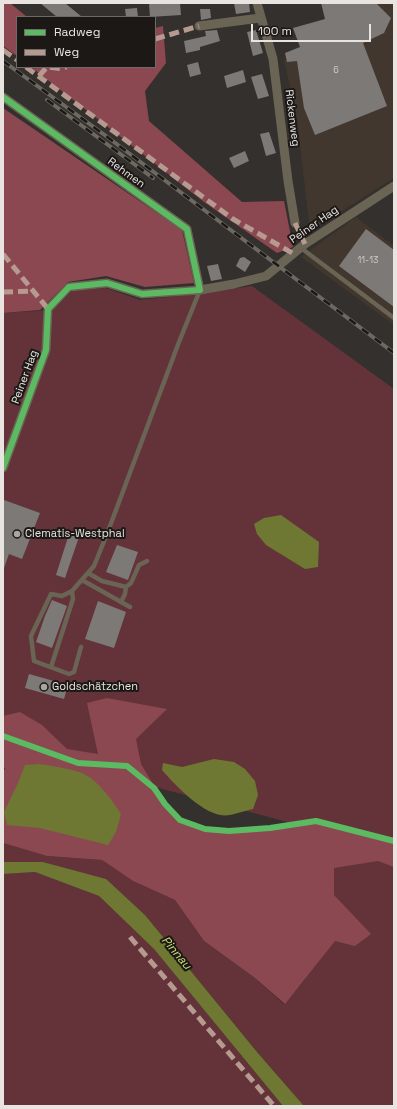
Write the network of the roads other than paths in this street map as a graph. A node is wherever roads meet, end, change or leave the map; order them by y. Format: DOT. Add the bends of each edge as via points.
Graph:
graph roads {
  1 [pos="257,3"];
  2 [pos="260,18"];
  3 [pos="199,26"];
  4 [pos="3,97"];
  5 [pos="394,186"];
  6 [pos="295,223"];
  7 [pos="301,248"];
  8 [pos="200,290"];
  9 [pos="394,318"];
  10 [pos="3,468"];
  11 [pos="147,561"];
  12 [pos="88,573"];
  13 [pos="82,580"];
  14 [pos="126,587"];
  15 [pos="72,591"];
  16 [pos="121,602"];
  17 [pos="130,607"];
  18 [pos="81,647"];
  19 [pos="51,667"];
  1 -- 2 [label="street, Rickenweg"];
  2 -- 3 [label="street"];
  2 -- 6 [label="street, Rickenweg" via="273,59"];
  4 -- 8 [label="street, Rehmen" via="187,229"];
  5 -- 7 [label="street, Peiner Hag"];
  7 -- 8 [label="street, Peiner Hag" via="266,276"];
  7 -- 9 [label="lane"];
  8 -- 10 [label="street, Peiner Hag" via="142,294 107,283 69,287 48,309 46,350"];
  8 -- 12 [label="lane" via="107,534 94,566"];
  11 -- 14 [label="lane" via="139,565 131,583"];
  12 -- 13 [label="lane"];
  12 -- 14 [label="lane" via="102,581"];
  13 -- 15 [label="lane"];
  13 -- 16 [label="lane"];
  14 -- 16 [label="lane"];
  15 -- 19 [label="lane" via="74,599"];
  15 -- 19 [label="lane" via="62,596 51,594 31,636 34,661"];
  16 -- 17 [label="lane"];
  18 -- 19 [label="lane" via="74,672 69,674"];
}
